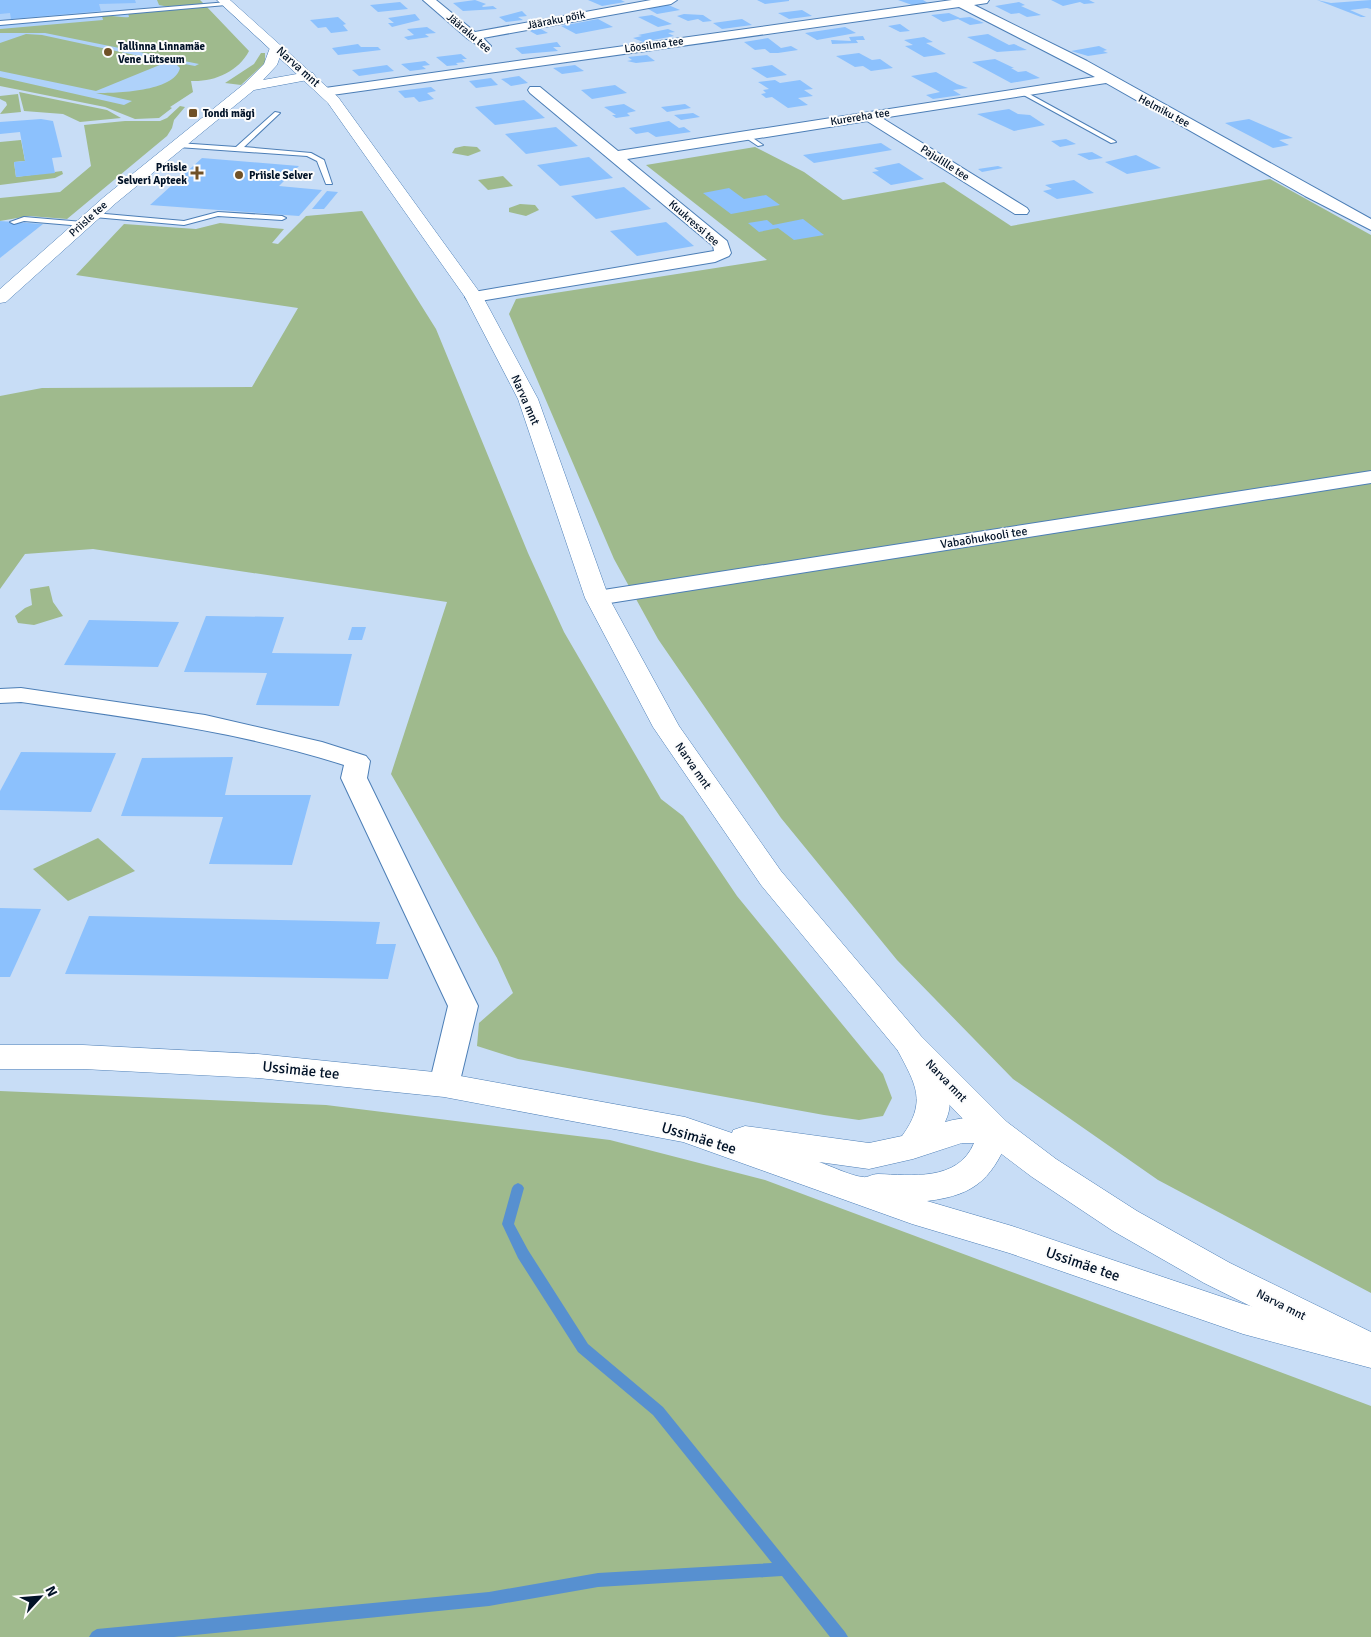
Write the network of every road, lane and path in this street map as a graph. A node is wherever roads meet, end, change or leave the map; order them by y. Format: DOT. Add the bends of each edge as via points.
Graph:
graph roads {
  1 [pos="154,0"];
  2 [pos="429,0"];
  3 [pos="670,0"];
  4 [pos="982,0"];
  5 [pos="224,1"];
  6 [pos="957,2"];
  7 [pos="158,9"];
  8 [pos="0,23"];
  9 [pos="472,36"];
  10 [pos="276,48"];
  11 [pos="508,66"];
  12 [pos="306,74"];
  13 [pos="1105,79"];
  14 [pos="254,82"];
  15 [pos="535,90"];
  16 [pos="325,92"];
  17 [pos="1022,92"];
  18 [pos="277,113"];
  19 [pos="869,116"];
  20 [pos="745,135"];
  21 [pos="1112,142"];
  22 [pos="178,145"];
  23 [pos="760,145"];
  24 [pos="238,149"];
  25 [pos="615,156"];
  26 [pos="330,182"];
  27 [pos="1021,211"];
  28 [pos="282,218"];
  29 [pos="88,220"];
  30 [pos="14,222"];
  31 [pos="1371,225"];
  32 [pos="474,296"];
  33 [pos="0,298"];
  34 [pos="1371,477"];
  35 [pos="597,598"];
  36 [pos="0,696"];
  37 [pos="910,1044"];
  38 [pos="0,1057"];
  39 [pos="444,1085"];
  40 [pos="685,1130"];
  41 [pos="995,1131"];
  42 [pos="913,1146"];
  43 [pos="841,1183"];
  44 [pos="1371,1351"];
  1 -- 7 [label="lane"];
  2 -- 9 [label="street, Jääraku tee"];
  3 -- 9 [label="street, Jääraku põik"];
  4 -- 6 [label="street, Lõosilma tee"];
  5 -- 7 [label="lane"];
  5 -- 10 [label="main road, Narva mnt"];
  6 -- 11 [label="street, Lõosilma tee"];
  6 -- 13 [label="street, Helmiku tee" via="1082,64"];
  7 -- 8 [label="lane"];
  9 -- 11 [label="street, Jääraku tee"];
  10 -- 12 [label="main road, Narva mnt"];
  10 -- 14 [label="main road" via="270,65"];
  11 -- 16 [label="street, Lõosilma tee"];
  12 -- 14 [label="main road, Priisle tee"];
  12 -- 16 [label="main road, Narva mnt"];
  13 -- 17 [label="street, Kurereha tee"];
  13 -- 31 [label="street, Helmiku tee"];
  14 -- 22 [label="main road, Priisle tee"];
  15 -- 25 [label="street, Kuukressi tee"];
  16 -- 32 [label="main road, Narva mnt" via="362,138"];
  17 -- 19 [label="street, Kurereha tee"];
  17 -- 21 [label="lane"];
  18 -- 24 [label="lane"];
  19 -- 20 [label="street, Kurereha tee"];
  19 -- 27 [label="street, Pajulille tee"];
  20 -- 23 [label="lane"];
  20 -- 25 [label="street, Kurereha tee"];
  22 -- 24 [label="lane"];
  22 -- 29 [label="main road, Priisle tee"];
  24 -- 26 [label="lane" via="309,154 320,160"];
  25 -- 32 [label="street, Kuukressi tee" via="721,244 723,253 715,257"];
  28 -- 29 [label="lane" via="226,212 184,223"];
  29 -- 30 [label="lane" via="24,219"];
  29 -- 33 [label="main road, Priisle tee"];
  32 -- 35 [label="main road, Narva mnt" via="528,399"];
  34 -- 35 [label="street, Vabaõhukooli tee"];
  35 -- 37 [label="main road, Narva mnt" via="666,727 766,870"];
  36 -- 39 [label="street" via="21,695 205,722 313,747 357,761 354,778 463,1006"];
  37 -- 41 [label="main road, Narva mnt"];
  37 -- 42 [label="main road" via="936,1101 928,1126"];
  38 -- 39 [label="main road, Ussimäe tee" via="83,1057 258,1066"];
  39 -- 40 [label="main road, Ussimäe tee"];
  40 -- 42 [label="main road" via="869,1156"];
  40 -- 43 [label="main road, Ussimäe tee"];
  41 -- 42 [label="main road" via="961,1130"];
  41 -- 43 [label="main road" via="984,1158 976,1167 937,1187 901,1190"];
  41 -- 44 [label="main road, Narva mnt" via="1044,1168 1126,1221 1216,1273"];
  43 -- 44 [label="main road, Ussimäe tee" via="924,1214 1012,1240 1243,1319"];
}
